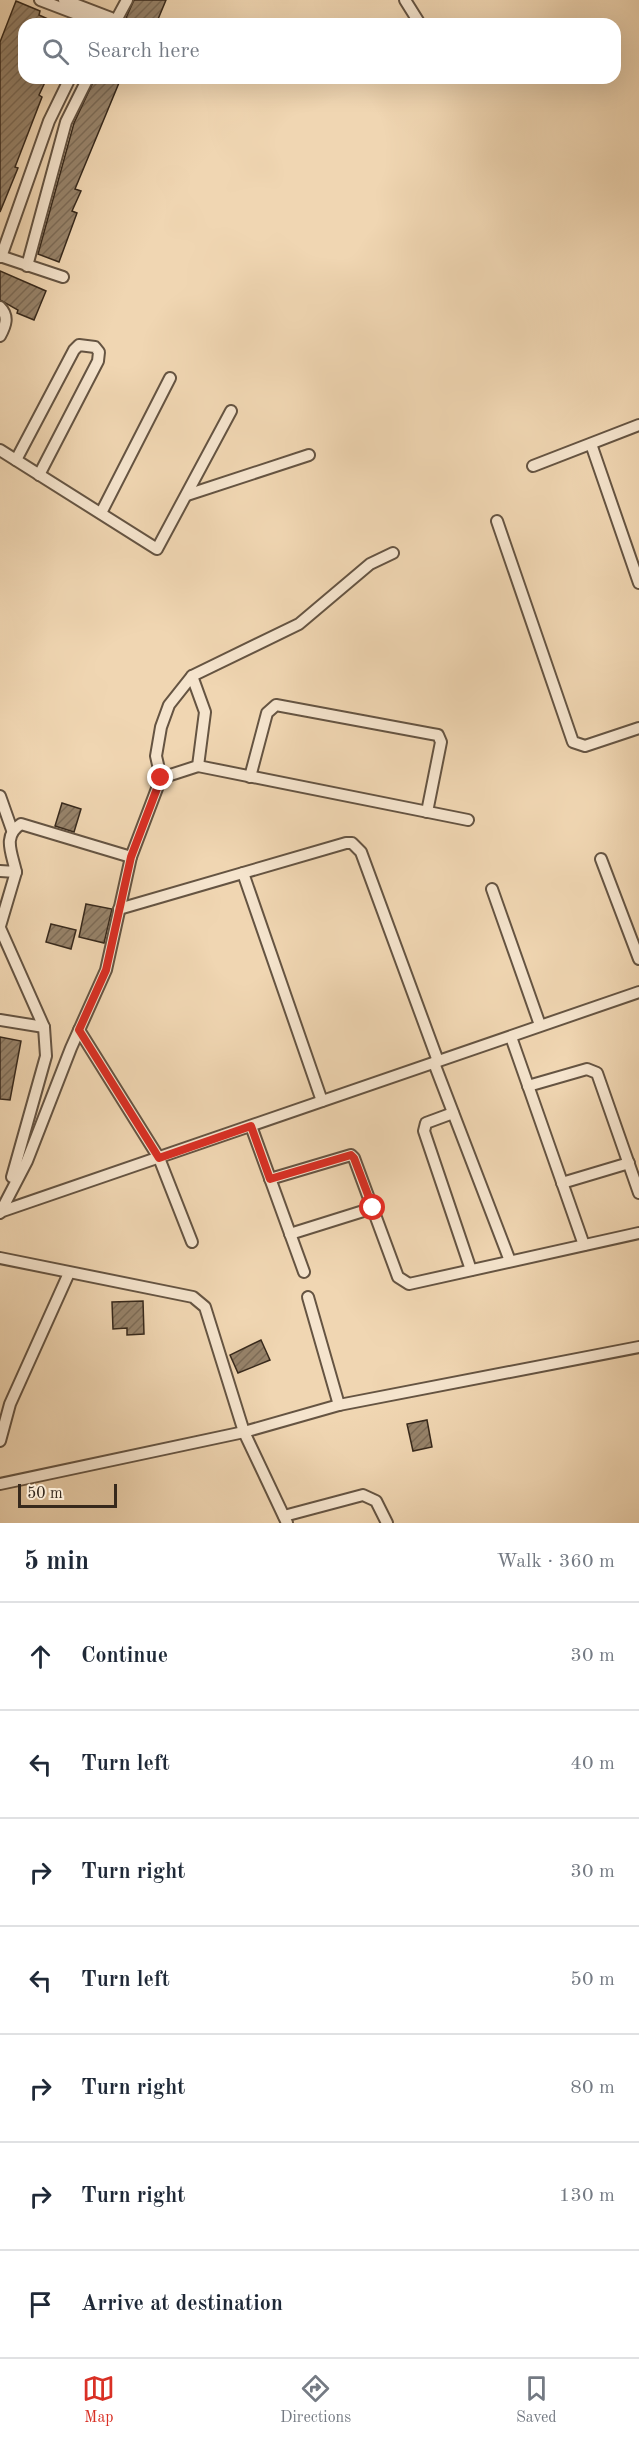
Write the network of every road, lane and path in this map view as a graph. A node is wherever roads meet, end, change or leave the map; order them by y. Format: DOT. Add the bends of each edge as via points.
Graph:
graph roads {
  1 [pos="40,0"];
  2 [pos="64,0"];
  3 [pos="126,0"];
  4 [pos="405,0"];
  5 [pos="84,18"];
  6 [pos="111,18"];
  7 [pos="117,18"];
  8 [pos="416,18"];
  9 [pos="67,84"];
  10 [pos="85,84"];
  11 [pos="1,257"];
  12 [pos="27,266"];
  13 [pos="63,277"];
  14 [pos="0,307"];
  15 [pos="0,336"];
  16 [pos="170,378"];
  17 [pos="231,411"];
  18 [pos="639,425"];
  19 [pos="591,444"];
  20 [pos="0,450"];
  21 [pos="309,455"];
  22 [pos="16,460"];
  23 [pos="533,466"];
  24 [pos="39,475"];
  25 [pos="187,495"];
  26 [pos="101,513"];
  27 [pos="497,521"];
  28 [pos="393,553"];
  29 [pos="639,583"];
  30 [pos="192,676"];
  31 [pos="639,728"];
  32 [pos="198,766"];
  33 [pos="250,777"];
  34 [pos="161,778"];
  35 [pos="0,796"];
  36 [pos="428,812"];
  37 [pos="468,820"];
  38 [pos="12,830"];
  39 [pos="131,857"];
  40 [pos="601,859"];
  41 [pos="0,871"];
  42 [pos="16,872"];
  43 [pos="243,873"];
  44 [pos="492,889"];
  45 [pos="119,909"];
  46 [pos="0,927"];
  47 [pos="639,959"];
  48 [pos="639,993"];
  49 [pos="0,1020"];
  50 [pos="540,1025"];
  51 [pos="44,1027"];
  52 [pos="79,1030"];
  53 [pos="511,1036"];
  54 [pos="436,1062"];
  55 [pos="528,1086"];
  56 [pos="322,1101"];
  57 [pos="453,1113"];
  58 [pos="251,1126"];
  59 [pos="159,1158"];
  60 [pos="628,1163"];
  61 [pos="12,1177"];
  62 [pos="270,1179"];
  63 [pos="562,1183"];
  64 [pos="639,1193"];
  65 [pos="373,1208"];
  66 [pos="0,1213"];
  67 [pos="639,1233"];
  68 [pos="290,1234"];
  69 [pos="192,1242"];
  70 [pos="584,1245"];
  71 [pos="0,1258"];
  72 [pos="510,1261"];
  73 [pos="471,1270"];
  74 [pos="304,1272"];
  75 [pos="69,1273"];
  76 [pos="308,1297"];
  77 [pos="639,1347"];
  78 [pos="339,1405"];
  79 [pos="244,1431"];
  80 [pos="0,1441"];
  81 [pos="0,1484"];
  82 [pos="286,1519"];
  83 [pos="387,1523"];
  1 -- 5 [label="street"];
  2 -- 6 [label="street"];
  3 -- 7 [label="street"];
  4 -- 8 [label="street"];
  9 -- 11 [label="street" via="49,121"];
  10 -- 12 [label="street" via="66,122"];
  11 -- 12 [label="street"];
  12 -- 13 [label="street"];
  14 -- 15 [label="street" via="6,319"];
  16 -- 26 [label="street"];
  17 -- 25 [label="street"];
  18 -- 19 [label="street"];
  19 -- 23 [label="street"];
  19 -- 29 [label="street"];
  20 -- 22 [label="street"];
  21 -- 25 [label="street"];
  22 -- 24 [label="street"];
  22 -- 24 [label="street" via="74,350 79,345 95,347 98,361"];
  24 -- 26 [label="street"];
  25 -- 26 [label="street" via="158,549"];
  27 -- 31 [label="street" via="573,742 585,746"];
  28 -- 30 [label="street" via="370,564 299,624"];
  30 -- 32 [label="street" via="205,712"];
  30 -- 34 [label="street" via="169,705 161,727 156,756"];
  32 -- 33 [label="street"];
  32 -- 34 [label="street"];
  33 -- 36 [label="street"];
  33 -- 36 [label="street" via="267,713 276,705 438,735 441,742"];
  34 -- 39 [label="street"];
  35 -- 38 [label="street"];
  36 -- 37 [label="street"];
  38 -- 39 [label="street" via="21,825"];
  38 -- 42 [label="street" via="8,838"];
  39 -- 45 [label="street"];
  40 -- 47 [label="street"];
  41 -- 42 [label="street"];
  42 -- 46 [label="street"];
  43 -- 45 [label="street"];
  43 -- 54 [label="street" via="346,843 358,847"];
  43 -- 56 [label="street"];
  44 -- 50 [label="street"];
  45 -- 52 [label="street" via="106,970"];
  46 -- 51 [label="street"];
  48 -- 50 [label="street"];
  49 -- 51 [label="street"];
  50 -- 53 [label="street"];
  51 -- 61 [label="street" via="46,1056"];
  52 -- 59 [label="street"];
  52 -- 66 [label="street" via="27,1161"];
  53 -- 54 [label="street"];
  53 -- 55 [label="street"];
  54 -- 56 [label="street"];
  54 -- 57 [label="street"];
  55 -- 60 [label="street" via="587,1069 597,1073"];
  55 -- 63 [label="street"];
  56 -- 58 [label="street"];
  57 -- 72 [label="street"];
  57 -- 73 [label="street" via="426,1123 424,1131"];
  58 -- 59 [label="street"];
  58 -- 62 [label="street"];
  59 -- 66 [label="street"];
  59 -- 69 [label="street"];
  60 -- 63 [label="street"];
  60 -- 64 [label="street"];
  62 -- 65 [label="street" via="351,1155"];
  62 -- 68 [label="street"];
  63 -- 70 [label="street"];
  65 -- 68 [label="street"];
  65 -- 73 [label="street" via="402,1282 409,1284"];
  67 -- 70 [label="street"];
  68 -- 74 [label="street"];
  70 -- 72 [label="street"];
  71 -- 75 [label="street"];
  72 -- 73 [label="street"];
  75 -- 79 [label="street" via="200,1301 205,1306"];
  75 -- 80 [label="street" via="10,1404"];
  76 -- 78 [label="street"];
  77 -- 78 [label="street"];
  78 -- 79 [label="street"];
  79 -- 81 [label="street"];
  79 -- 82 [label="street"];
  82 -- 83 [label="street" via="363,1496 376,1501"];
}
